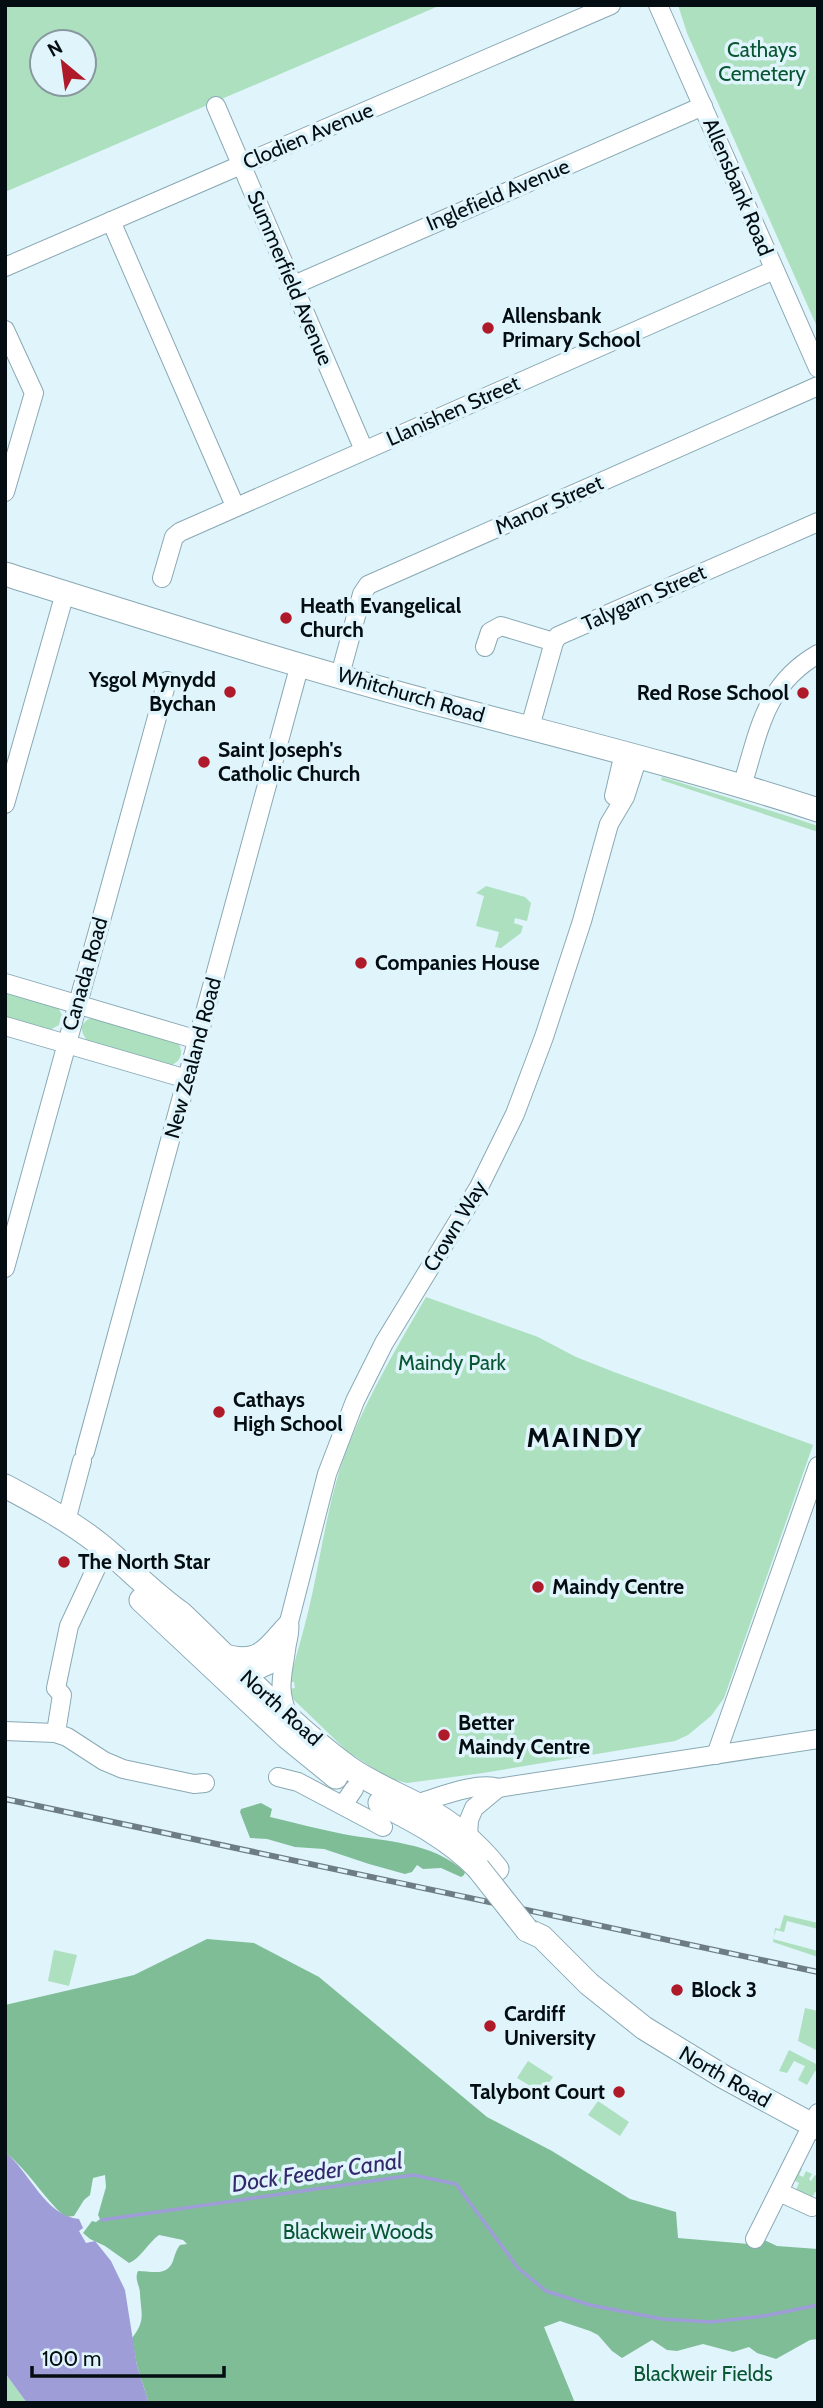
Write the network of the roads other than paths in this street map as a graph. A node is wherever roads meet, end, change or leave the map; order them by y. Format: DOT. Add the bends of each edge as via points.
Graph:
graph roads {
  1 [pos="611,5"];
  2 [pos="658,5"];
  3 [pos="216,106"];
  4 [pos="703,106"];
  5 [pos="241,165"];
  6 [pos="111,221"];
  7 [pos="5,267"];
  8 [pos="774,270"];
  9 [pos="294,285"];
  10 [pos="5,330"];
  11 [pos="818,368"];
  12 [pos="818,386"];
  13 [pos="364,450"];
  14 [pos="5,492"];
  15 [pos="236,506"];
  16 [pos="818,522"];
  17 [pos="5,574"];
  18 [pos="162,578"];
  19 [pos="65,593"];
  20 [pos="554,642"];
  21 [pos="485,647"];
  22 [pos="818,654"];
  23 [pos="300,664"];
  24 [pos="340,675"];
  25 [pos="167,681"];
  26 [pos="530,727"];
  27 [pos="631,755"];
  28 [pos="742,786"];
  29 [pos="5,804"];
  30 [pos="818,810"];
  31 [pos="5,983"];
  32 [pos="77,1004"];
  33 [pos="5,1026"];
  34 [pos="198,1040"];
  35 [pos="66,1043"];
  36 [pos="187,1079"];
  37 [pos="5,1268"];
  38 [pos="818,1466"];
  39 [pos="5,1486"];
  40 [pos="5,1503"];
  41 [pos="66,1521"];
  42 [pos="99,1562"];
  43 [pos="289,1622"];
  44 [pos="285,1653"];
  45 [pos="220,1662"];
  46 [pos="243,1674"];
  47 [pos="289,1718"];
  48 [pos="57,1726"];
  49 [pos="5,1731"];
  50 [pos="818,1739"];
  51 [pos="716,1755"];
  52 [pos="278,1777"];
  53 [pos="205,1783"];
  54 [pos="498,1788"];
  55 [pos="348,1797"];
  56 [pos="415,1804"];
  57 [pos="383,1826"];
  58 [pos="468,1837"];
  59 [pos="488,1869"];
  60 [pos="816,2122"];
  61 [pos="779,2192"];
  62 [pos="812,2207"];
  63 [pos="755,2239"];
  1 -- 5 [label="street, Clodien Avenue"];
  2 -- 4 [label="street, Allensbank Road"];
  3 -- 5 [label="street, Summerfield Avenue"];
  4 -- 8 [label="street, Allensbank Road"];
  4 -- 9 [label="street, Inglefield Avenue"];
  5 -- 6 [label="street, Clodien Avenue"];
  5 -- 9 [label="street, Summerfield Avenue"];
  6 -- 7 [label="street, Clodien Avenue"];
  6 -- 15 [label="street"];
  8 -- 11 [label="street, Allensbank Road"];
  8 -- 13 [label="street, Llanishen Street"];
  9 -- 13 [label="street, Summerfield Avenue"];
  10 -- 14 [label="street" via="34,399"];
  12 -- 24 [label="street, Manor Street" via="368,585"];
  13 -- 15 [label="street, Llanishen Street"];
  15 -- 18 [label="street, Llanishen Street" via="176,534"];
  16 -- 20 [label="street, Talygarn Street" via="558,636"];
  17 -- 19 [label="main road, Whitchurch Road"];
  19 -- 23 [label="main road, Whitchurch Road"];
  19 -- 29 [label="street"];
  20 -- 21 [label="street" via="501,626 490,632"];
  20 -- 26 [label="street"];
  22 -- 28 [label="street" via="785,680 771,698"];
  23 -- 24 [label="main road, Whitchurch Road"];
  23 -- 34 [label="street, New Zealand Road"];
  24 -- 26 [label="main road, Whitchurch Road"];
  25 -- 32 [label="street, Canada Road"];
  26 -- 27 [label="main road, Whitchurch Road"];
  27 -- 28 [label="main road, Whitchurch Road"];
  27 -- 43 [label="street, Crown Way" via="625,797 609,824 582,921 515,1114 480,1187 384,1343 351,1411 327,1474"];
  28 -- 30 [label="main road, Whitchurch Road"];
  31 -- 32 [label="street"];
  32 -- 34 [label="street"];
  32 -- 35 [label="street, Canada Road"];
  33 -- 35 [label="street"];
  34 -- 36 [label="street, New Zealand Road"];
  35 -- 36 [label="street"];
  35 -- 37 [label="street, Canada Road"];
  36 -- 41 [label="street, New Zealand Road"];
  38 -- 51 [label="street"];
  39 -- 41 [label="main road, North Road"];
  40 -- 42 [label="main road, North Road" via="47,1525"];
  41 -- 45 [label="main road, North Road" via="182,1614"];
  42 -- 45 [label="main road, North Road"];
  42 -- 48 [label="street" via="65,1638 56,1688 62,1695"];
  43 -- 44 [label="street, Crown Way"];
  43 -- 45 [label="street, Crown Way" via="261,1651"];
  44 -- 46 [label="street"];
  44 -- 47 [label="street, Crown Way" via="280,1685"];
  45 -- 46 [label="main road, North Road"];
  45 -- 55 [label="main road, North Road"];
  46 -- 47 [label="main road, North Road"];
  47 -- 56 [label="main road, North Road" via="355,1771"];
  49 -- 53 [label="street" via="55,1733 123,1769"];
  50 -- 51 [label="street"];
  51 -- 54 [label="street"];
  52 -- 55 [label="street"];
  54 -- 56 [label="street" via="451,1793"];
  54 -- 58 [label="street" via="474,1808"];
  55 -- 57 [label="street"];
  55 -- 59 [label="main road, North Road" via="434,1833"];
  56 -- 58 [label="main road, North Road"];
  58 -- 59 [label="main road, North Road"];
  59 -- 60 [label="main road, North Road" via="540,1922 548,1944 644,2028 697,2061"];
  60 -- 61 [label="street"];
  61 -- 62 [label="street"];
  61 -- 63 [label="street"];
}
